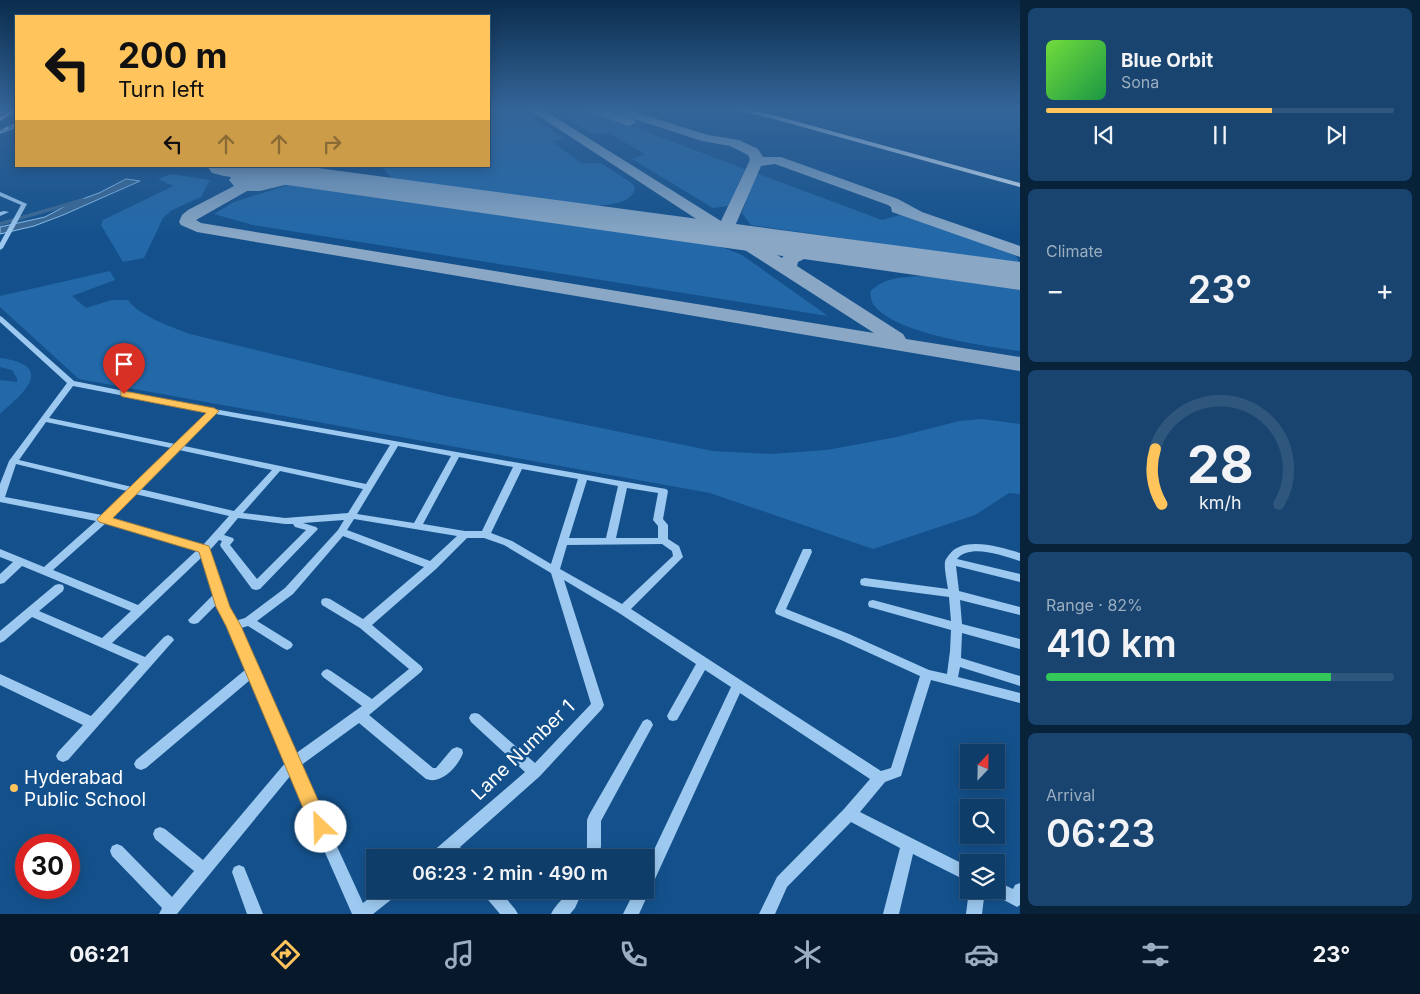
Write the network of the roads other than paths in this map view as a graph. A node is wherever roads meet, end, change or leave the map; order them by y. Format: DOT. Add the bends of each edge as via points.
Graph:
graph roads {
  1 [pos="900,152"];
  2 [pos="1020,185"];
  3 [pos="0,194"];
  4 [pos="0,248"];
  5 [pos="0,318"];
  6 [pos="70,383"];
  7 [pos="214,411"];
  8 [pos="43,418"];
  9 [pos="396,443"];
  10 [pos="177,447"];
  11 [pos="456,454"];
  12 [pos="13,461"];
  13 [pos="519,465"];
  14 [pos="278,468"];
  15 [pos="583,477"];
  16 [pos="623,484"];
  17 [pos="368,487"];
  18 [pos="134,489"];
  19 [pos="0,498"];
  20 [pos="237,515"];
  21 [pos="352,516"];
  22 [pos="104,519"];
  23 [pos="298,520"];
  24 [pos="417,526"];
  25 [pos="346,533"];
  26 [pos="465,534"];
  27 [pos="485,535"];
  28 [pos="217,536"];
  29 [pos="663,541"];
  30 [pos="563,542"];
  31 [pos="610,542"];
  32 [pos="205,549"];
  33 [pos="807,552"];
  34 [pos="0,553"];
  35 [pos="1020,557"];
  36 [pos="21,561"];
  37 [pos="950,561"];
  38 [pos="432,566"];
  39 [pos="555,568"];
  40 [pos="46,571"];
  41 [pos="1020,578"];
  42 [pos="0,580"];
  43 [pos="865,582"];
  44 [pos="59,588"];
  45 [pos="219,594"];
  46 [pos="954,594"];
  47 [pos="326,602"];
  48 [pos="873,604"];
  49 [pos="140,610"];
  50 [pos="623,610"];
  51 [pos="1020,611"];
  52 [pos="31,612"];
  53 [pos="194,620"];
  54 [pos="249,621"];
  55 [pos="364,625"];
  56 [pos="233,626"];
  57 [pos="956,626"];
  58 [pos="0,638"];
  59 [pos="168,640"];
  60 [pos="104,643"];
  61 [pos="1020,644"];
  62 [pos="287,645"];
  63 [pos="955,661"];
  64 [pos="147,663"];
  65 [pos="703,663"];
  66 [pos="252,671"];
  67 [pos="327,674"];
  68 [pos="927,674"];
  69 [pos="0,679"];
  70 [pos="952,680"];
  71 [pos="1020,681"];
  72 [pos="738,686"];
  73 [pos="1020,698"];
  74 [pos="372,706"];
  75 [pos="359,715"];
  76 [pos="673,716"];
  77 [pos="475,718"];
  78 [pos="92,722"];
  79 [pos="647,725"];
  80 [pos="457,753"];
  81 [pos="63,756"];
  82 [pos="141,764"];
  83 [pos="292,764"];
  84 [pos="535,772"];
  85 [pos="880,778"];
  86 [pos="849,814"];
  87 [pos="160,834"];
  88 [pos="908,845"];
  89 [pos="458,849"];
  90 [pos="594,849"];
  91 [pos="117,851"];
  92 [pos="654,866"];
  93 [pos="204,870"];
  94 [pos="960,871"];
  95 [pos="239,872"];
  96 [pos="1020,890"];
  97 [pos="1005,893"];
  98 [pos="380,899"];
  99 [pos="497,899"];
  100 [pos="572,899"];
  101 [pos="638,899"];
  102 [pos="976,899"];
  103 [pos="170,911"];
  104 [pos="254,914"];
  105 [pos="360,914"];
  106 [pos="510,914"];
  107 [pos="559,914"];
  108 [pos="631,914"];
  109 [pos="767,914"];
  110 [pos="890,914"];
  111 [pos="974,914"];
  1 -- 2 [label="main road"];
  3 -- 4 [label="street" via="24,204"];
  5 -- 6 [label="street"];
  6 -- 7 [label="street"];
  6 -- 8 [label="street"];
  7 -- 9 [label="street"];
  7 -- 10 [label="street"];
  8 -- 10 [label="street"];
  8 -- 12 [label="street"];
  9 -- 11 [label="street"];
  9 -- 17 [label="street"];
  10 -- 14 [label="street"];
  10 -- 18 [label="street"];
  11 -- 13 [label="street"];
  11 -- 24 [label="street"];
  12 -- 18 [label="street"];
  12 -- 19 [label="street"];
  13 -- 15 [label="street"];
  13 -- 27 [label="street"];
  14 -- 17 [label="street"];
  14 -- 20 [label="street"];
  15 -- 16 [label="street"];
  15 -- 30 [label="street"];
  16 -- 29 [label="street" via="663,490 658,520 662,524"];
  16 -- 31 [label="street"];
  17 -- 21 [label="street"];
  18 -- 20 [label="street"];
  18 -- 22 [label="street"];
  19 -- 22 [label="street"];
  20 -- 23 [label="street"];
  20 -- 28 [label="street"];
  21 -- 23 [label="street"];
  21 -- 24 [label="street"];
  21 -- 54 [label="street" via="289,591"];
  22 -- 32 [label="street"];
  22 -- 40 [label="street"];
  23 -- 28 [label="street" via="298,525 313,530 256,586 225,545 229,540"];
  24 -- 26 [label="street"];
  25 -- 38 [label="street"];
  26 -- 27 [label="street"];
  26 -- 38 [label="street"];
  27 -- 39 [label="street" via="508,543"];
  28 -- 32 [label="street"];
  29 -- 31 [label="street"];
  29 -- 50 [label="street" via="674,546 678,557"];
  30 -- 31 [label="street"];
  30 -- 39 [label="street"];
  32 -- 45 [label="street"];
  32 -- 49 [label="street"];
  33 -- 68 [label="street" via="780,611"];
  34 -- 36 [label="street"];
  35 -- 37 [label="street" via="987,548 972,548 954,554"];
  36 -- 40 [label="street"];
  36 -- 42 [label="street"];
  37 -- 41 [label="street"];
  37 -- 46 [label="street"];
  38 -- 55 [label="street"];
  39 -- 50 [label="street"];
  39 -- 84 [label="street, Lane Number 1" via="598,705"];
  40 -- 49 [label="street"];
  43 -- 46 [label="street"];
  44 -- 52 [label="street"];
  45 -- 53 [label="street"];
  45 -- 56 [label="street"];
  46 -- 51 [label="street"];
  46 -- 57 [label="street"];
  47 -- 55 [label="street"];
  48 -- 57 [label="street"];
  49 -- 60 [label="street"];
  50 -- 65 [label="street"];
  52 -- 58 [label="street"];
  52 -- 60 [label="street"];
  54 -- 56 [label="street"];
  54 -- 62 [label="street"];
  55 -- 74 [label="street" via="417,668"];
  56 -- 66 [label="street"];
  57 -- 61 [label="street"];
  57 -- 63 [label="street"];
  59 -- 64 [label="street"];
  60 -- 64 [label="street"];
  63 -- 70 [label="street"];
  63 -- 71 [label="street"];
  64 -- 78 [label="street"];
  65 -- 72 [label="street"];
  65 -- 76 [label="street"];
  66 -- 82 [label="street"];
  66 -- 83 [label="street"];
  67 -- 74 [label="street"];
  68 -- 70 [label="street"];
  68 -- 85 [label="street" via="896,772"];
  69 -- 78 [label="street"];
  70 -- 73 [label="street"];
  72 -- 85 [label="street"];
  72 -- 92 [label="street"];
  74 -- 75 [label="street"];
  75 -- 80 [label="street" via="431,775 436,776"];
  75 -- 83 [label="street"];
  77 -- 84 [label="street"];
  78 -- 81 [label="street"];
  79 -- 90 [label="street" via="594,820"];
  83 -- 93 [label="street"];
  83 -- 105 [label="street"];
  84 -- 89 [label="street, Lane Number 1"];
  85 -- 86 [label="street"];
  86 -- 88 [label="street"];
  86 -- 109 [label="street" via="782,882"];
  87 -- 93 [label="street"];
  88 -- 94 [label="street"];
  88 -- 110 [label="street"];
  91 -- 103 [label="street"];
  93 -- 103 [label="street"];
  95 -- 104 [label="street"];
  96 -- 97 [label="street" via="1017,899"];
  98 -- 105 [label="street"];
  99 -- 106 [label="street"];
  100 -- 107 [label="street"];
  101 -- 108 [label="street"];
  102 -- 111 [label="street"];
}
